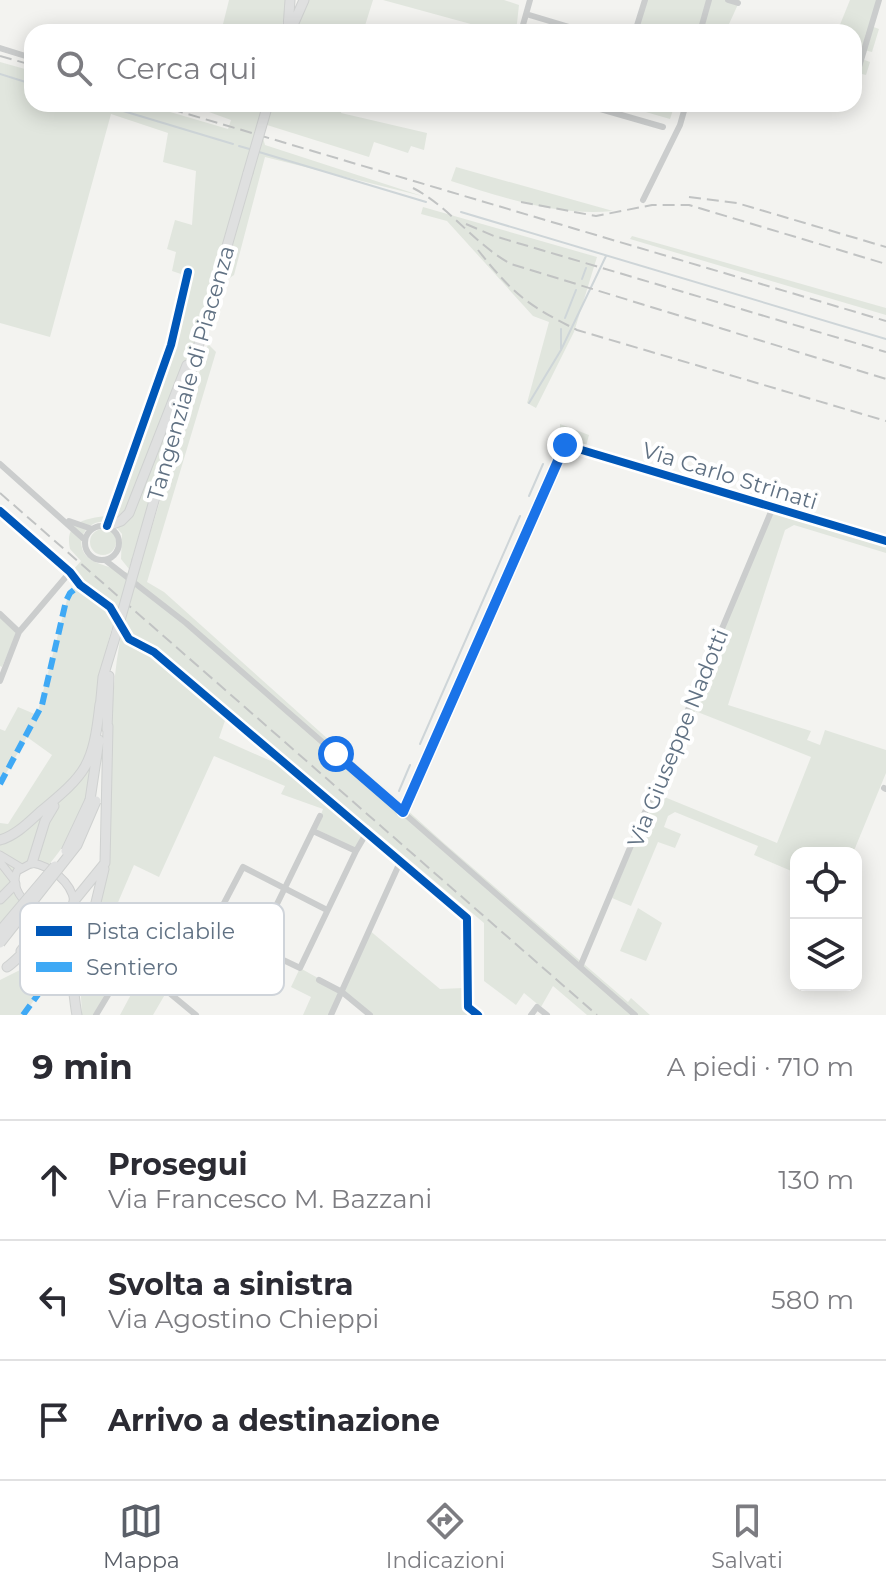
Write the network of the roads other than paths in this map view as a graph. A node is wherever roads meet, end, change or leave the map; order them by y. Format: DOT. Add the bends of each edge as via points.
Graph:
graph roads {
  1 [pos="290,0"];
  2 [pos="301,0"];
  3 [pos="530,0"];
  4 [pos="645,0"];
  5 [pos="709,0"];
  6 [pos="728,0"];
  7 [pos="879,0"];
  8 [pos="738,3"];
  9 [pos="526,14"];
  10 [pos="289,24"];
  11 [pos="292,24"];
  12 [pos="523,24"];
  13 [pos="559,24"];
  14 [pos="638,24"];
  15 [pos="702,24"];
  16 [pos="0,48"];
  17 [pos="24,56"];
  18 [pos="862,57"];
  19 [pos="266,112"];
  20 [pos="611,112"];
  21 [pos="684,112"];
  22 [pos="663,127"];
  23 [pos="643,200"];
  24 [pos="209,310"];
  25 [pos="0,464"];
  26 [pos="773,507"];
  27 [pos="0,511"];
  28 [pos="66,520"];
  29 [pos="107,526"];
  30 [pos="92,529"];
  31 [pos="85,540"];
  32 [pos="886,541"];
  33 [pos="118,551"];
  34 [pos="105,560"];
  35 [pos="123,571"];
  36 [pos="0,614"];
  37 [pos="19,632"];
  38 [pos="116,636"];
  39 [pos="0,681"];
  40 [pos="100,704"];
  41 [pos="108,726"];
  42 [pos="61,797"];
  43 [pos="93,800"];
  44 [pos="403,812"];
  45 [pos="320,816"];
  46 [pos="313,831"];
  47 [pos="0,840"];
  48 [pos="356,851"];
  49 [pos="0,855"];
  50 [pos="401,860"];
  51 [pos="0,862"];
  52 [pos="32,863"];
  53 [pos="105,863"];
  54 [pos="20,867"];
  55 [pos="14,882"];
  56 [pos="285,888"];
  57 [pos="0,899"];
  58 [pos="24,903"];
  59 [pos="28,903"];
  60 [pos="32,903"];
  61 [pos="73,903"];
  62 [pos="96,903"];
  63 [pos="224,903"];
  64 [pos="278,903"];
  65 [pos="20,908"];
  66 [pos="327,910"];
  67 [pos="20,918"];
  68 [pos="0,931"];
  69 [pos="0,943"];
  70 [pos="20,951"];
  71 [pos="20,957"];
  72 [pos="284,960"];
  73 [pos="580,967"];
  74 [pos="4,970"];
  75 [pos="319,980"];
  76 [pos="342,992"];
  77 [pos="74,995"];
  78 [pos="76,995"];
  79 [pos="108,995"];
  80 [pos="172,995"];
  81 [pos="77,1015"];
  82 [pos="96,1015"];
  83 [pos="196,1015"];
  84 [pos="331,1015"];
  85 [pos="370,1015"];
  86 [pos="478,1015"];
  87 [pos="531,1015"];
  88 [pos="547,1015"];
  89 [pos="635,1015"];
  1 -- 10 [label="highway"];
  2 -- 11 [label="highway"];
  3 -- 9 [label="street"];
  4 -- 14 [label="street"];
  5 -- 15 [label="street"];
  6 -- 8 [label="street"];
  7 -- 18 [label="street"];
  9 -- 12 [label="street"];
  9 -- 13 [label="street"];
  16 -- 17 [label="street"];
  19 -- 24 [label="highway, Tangenziale di Piacenza, bridge"];
  20 -- 22 [label="street"];
  21 -- 23 [label="street"];
  24 -- 29 [label="highway" via="129,513"];
  24 -- 38 [label="highway, Tangenziale di Piacenza, bridge"];
  25 -- 28 [label="street"];
  26 -- 32 [label="street, Via Carlo Strinati"];
  26 -- 44 [label="street, Via Carlo Strinati" via="565,445"];
  26 -- 73 [label="street, Via Giuseppe Nadotti"];
  27 -- 37 [label="street" via="70,572"];
  28 -- 30 [label="street"];
  28 -- 31 [label="street"];
  29 -- 30 [label="street"];
  29 -- 33 [label="street" via="118,536"];
  30 -- 31 [label="street"];
  31 -- 34 [label="street" via="91,556"];
  33 -- 34 [label="street"];
  33 -- 35 [label="street"];
  34 -- 35 [label="street"];
  35 -- 44 [label="street"];
  36 -- 37 [label="street"];
  37 -- 39 [label="street"];
  38 -- 40 [label="highway, Tangenziale di Piacenza"];
  38 -- 41 [label="highway, Tangenziale di Piacenza"];
  40 -- 42 [label="highway" via="91,757"];
  40 -- 43 [label="highway, Tangenziale di Piacenza"];
  41 -- 43 [label="highway, Tangenziale di Piacenza"];
  41 -- 53 [label="highway"];
  42 -- 47 [label="highway"];
  42 -- 52 [label="highway" via="48,814"];
  43 -- 58 [label="highway, Tangenziale di Piacenza, bridge" via="54,868"];
  43 -- 60 [label="highway, Tangenziale di Piacenza, bridge" via="71,854"];
  44 -- 73 [label="street"];
  45 -- 46 [label="street"];
  46 -- 48 [label="street"];
  46 -- 56 [label="street"];
  48 -- 50 [label="street" via="367,832"];
  48 -- 66 [label="street"];
  49 -- 54 [label="main road"];
  50 -- 76 [label="street"];
  50 -- 86 [label="street" via="467,918 468,1007"];
  51 -- 55 [label="main road"];
  52 -- 54 [label="main road"];
  52 -- 61 [label="main road" via="55,873 69,888"];
  53 -- 61 [label="highway"];
  53 -- 62 [label="highway"];
  54 -- 55 [label="main road"];
  55 -- 57 [label="highway"];
  55 -- 59 [label="main road"];
  56 -- 63 [label="street" via="243,867"];
  56 -- 64 [label="street"];
  56 -- 66 [label="street"];
  65 -- 68 [label="highway, Tangenziale di Piacenza, bridge"];
  66 -- 72 [label="street" via="300,968"];
  67 -- 69 [label="highway, Tangenziale di Piacenza, bridge"];
  70 -- 74 [label="highway"];
  71 -- 74 [label="highway"];
  73 -- 89 [label="street"];
  75 -- 76 [label="street"];
  76 -- 84 [label="street"];
  76 -- 85 [label="street"];
  77 -- 81 [label="highway"];
  78 -- 81 [label="main road"];
  79 -- 82 [label="street"];
  80 -- 83 [label="street"];
  87 -- 88 [label="street" via="537,1007"];
}
